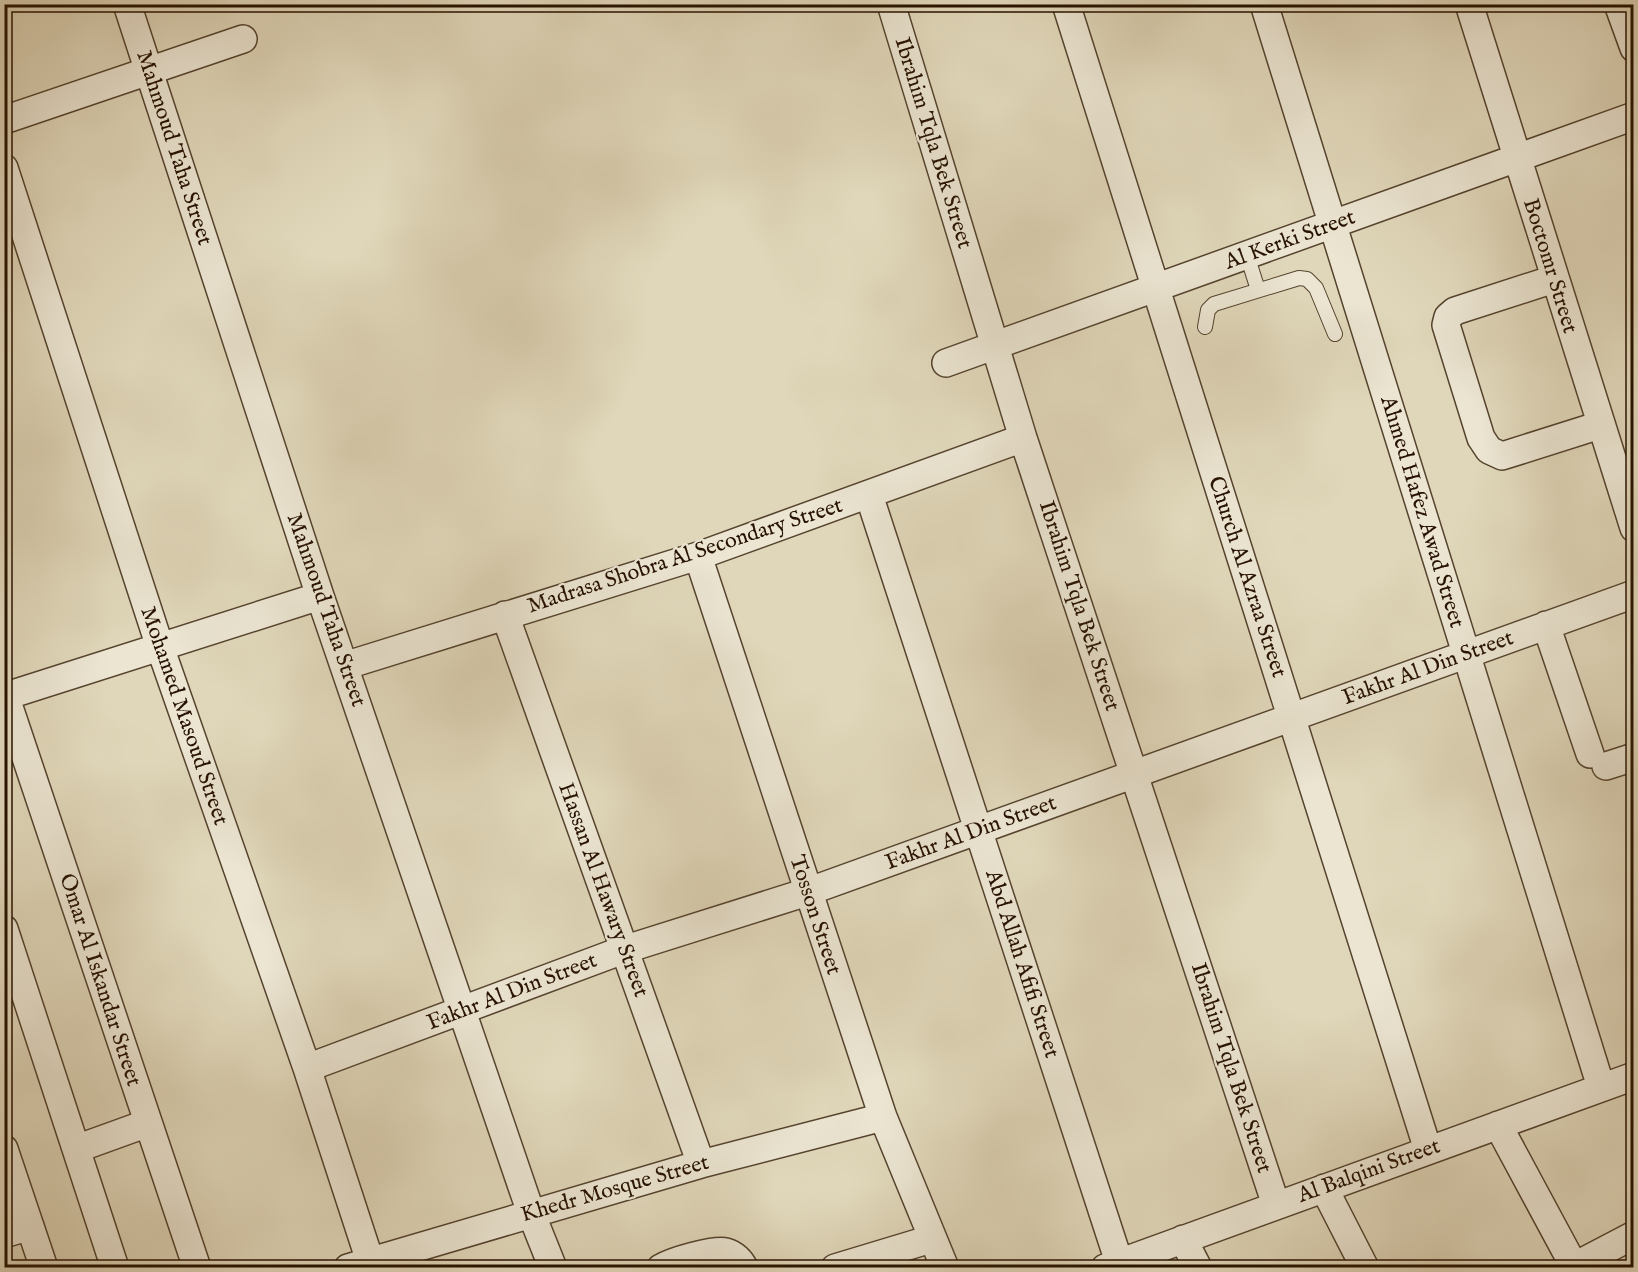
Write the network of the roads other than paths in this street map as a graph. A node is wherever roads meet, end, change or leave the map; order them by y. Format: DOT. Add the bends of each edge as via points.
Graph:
graph roads {
  1 [pos="127,4"];
  2 [pos="891,4"];
  3 [pos="1066,4"];
  4 [pos="1264,4"];
  5 [pos="1469,4"];
  6 [pos="1618,4"];
  7 [pos="243,39"];
  8 [pos="1634,48"];
  9 [pos="148,72"];
  10 [pos="1634,116"];
  11 [pos="4,120"];
  12 [pos="1516,158"];
  13 [pos="4,168"];
  14 [pos="1332,224"];
  15 [pos="1247,255"];
  16 [pos="1554,279"];
  17 [pos="1156,288"];
  18 [pos="1258,290"];
  19 [pos="1205,327"];
  20 [pos="1335,334"];
  21 [pos="995,346"];
  22 [pos="946,363"];
  23 [pos="1600,425"];
  24 [pos="1023,438"];
  25 [pos="869,495"];
  26 [pos="1634,528"];
  27 [pos="698,556"];
  28 [pos="1634,594"];
  29 [pos="320,596"];
  30 [pos="506,615"];
  31 [pos="1546,626"];
  32 [pos="160,648"];
  33 [pos="1466,654"];
  34 [pos="345,666"];
  35 [pos="5,694"];
  36 [pos="1292,717"];
  37 [pos="1634,758"];
  38 [pos="1134,774"];
  39 [pos="978,830"];
  40 [pos="807,892"];
  41 [pos="4,929"];
  42 [pos="623,950"];
  43 [pos="463,1012"];
  44 [pos="307,1068"];
  45 [pos="1634,1076"];
  46 [pos="1601,1087"];
  47 [pos="883,1117"];
  48 [pos="148,1123"];
  49 [pos="1498,1125"];
  50 [pos="4,1149"];
  51 [pos="76,1149"];
  52 [pos="1428,1150"];
  53 [pos="701,1164"];
  54 [pos="1324,1188"];
  55 [pos="1276,1205"];
  56 [pos="531,1213"];
  57 [pos="17,1230"];
  58 [pos="1634,1235"];
  59 [pos="931,1239"];
  60 [pos="1183,1239"];
  61 [pos="359,1264"];
  62 [pos="1112,1265"];
  63 [pos="1573,1267"];
  64 [pos="44,1268"];
  65 [pos="115,1268"];
  66 [pos="197,1268"];
  67 [pos="553,1268"];
  68 [pos="661,1268"];
  69 [pos="744,1268"];
  70 [pos="835,1268"];
  71 [pos="945,1268"];
  72 [pos="1198,1268"];
  73 [pos="1365,1268"];
  1 -- 9 [label="street, Mahmoud Taha Street"];
  2 -- 21 [label="street, Ibrahim Tqla Bek Street"];
  3 -- 17 [label="street, Church Al Azraa Street"];
  4 -- 14 [label="street, Ahmed Hafez Awad Street"];
  5 -- 12 [label="street, Boctomr Street"];
  6 -- 8 [label="street"];
  7 -- 9 [label="street"];
  9 -- 11 [label="street"];
  9 -- 29 [label="street, Mahmoud Taha Street"];
  10 -- 12 [label="street, Al Kerki Street"];
  12 -- 14 [label="street, Al Kerki Street"];
  12 -- 16 [label="street, Boctomr Street"];
  13 -- 32 [label="street, Mohamed Masoud Street"];
  14 -- 15 [label="street, Al Kerki Street"];
  14 -- 33 [label="street, Ahmed Hafez Awad Street"];
  15 -- 17 [label="street, Al Kerki Street"];
  15 -- 18 [label="lane"];
  16 -- 23 [label="street, Boctomr Street"];
  16 -- 23 [label="street" via="1455,311 1448,317 1446,325 1481,438 1489,450 1502,456"];
  17 -- 21 [label="street, Al Kerki Street"];
  17 -- 36 [label="street, Church Al Azraa Street"];
  18 -- 19 [label="lane" via="1214,304 1208,310"];
  18 -- 20 [label="lane" via="1307,279 1316,288"];
  21 -- 22 [label="street, Al Kerki Street"];
  21 -- 24 [label="street, Ibrahim Tqla Bek Street"];
  23 -- 26 [label="street, Boctomr Street"];
  24 -- 25 [label="street, Madrasa Shobra Al Secondary Street"];
  24 -- 38 [label="street, Ibrahim Tqla Bek Street"];
  25 -- 27 [label="street, Madrasa Shobra Al Secondary Street"];
  25 -- 39 [label="street, Abd Allah Afifi Street"];
  27 -- 30 [label="street, Madrasa Shobra Al Secondary Street"];
  27 -- 40 [label="street, Tosson Street"];
  28 -- 31 [label="street, Fakhr Al Din Street"];
  29 -- 32 [label="street"];
  29 -- 34 [label="street, Mahmoud Taha Street"];
  30 -- 34 [label="street, Madrasa Shobra Al Secondary Street"];
  30 -- 42 [label="street, Hassan Al Hawary Street"];
  31 -- 33 [label="street, Fakhr Al Din Street"];
  31 -- 37 [label="street" via="1598,760"];
  32 -- 35 [label="street"];
  32 -- 44 [label="street, Mohamed Masoud Street"];
  33 -- 36 [label="street, Fakhr Al Din Street"];
  33 -- 46 [label="street, Ahmed Hafez Awad Street"];
  34 -- 43 [label="street, Mahmoud Taha Street"];
  35 -- 48 [label="street, Omar Al Iskandar Street"];
  36 -- 38 [label="street, Fakhr Al Din Street"];
  36 -- 52 [label="street, Church Al Azraa Street"];
  38 -- 39 [label="street, Fakhr Al Din Street"];
  38 -- 55 [label="street, Ibrahim Tqla Bek Street"];
  39 -- 40 [label="street, Fakhr Al Din Street"];
  39 -- 62 [label="street, Abd Allah Afifi Street"];
  40 -- 42 [label="street, Fakhr Al Din Street"];
  40 -- 47 [label="street, Tosson Street"];
  41 -- 51 [label="street"];
  42 -- 43 [label="street, Fakhr Al Din Street"];
  42 -- 53 [label="street, Hassan Al Hawary Street"];
  43 -- 44 [label="street, Fakhr Al Din Street"];
  43 -- 56 [label="street, Mahmoud Taha Street"];
  44 -- 61 [label="street, Mohamed Masoud Street"];
  45 -- 46 [label="street, Al Balqini Street"];
  46 -- 49 [label="street, Al Balqini Street"];
  47 -- 53 [label="street, Khedr Mosque Street"];
  47 -- 59 [label="street, Tosson Street"];
  48 -- 51 [label="street"];
  48 -- 66 [label="street, Omar Al Iskandar Street"];
  49 -- 52 [label="street, Al Balqini Street"];
  49 -- 63 [label="street"];
  50 -- 57 [label="street"];
  51 -- 65 [label="street"];
  52 -- 54 [label="street, Al Balqini Street"];
  53 -- 56 [label="street, Khedr Mosque Street"];
  54 -- 55 [label="street, Al Balqini Street"];
  54 -- 73 [label="street"];
  55 -- 60 [label="street, Al Balqini Street"];
  56 -- 61 [label="street, Khedr Mosque Street"];
  56 -- 67 [label="street, Mahmoud Taha Street"];
  57 -- 64 [label="street"];
  58 -- 63 [label="street"];
  59 -- 70 [label="street"];
  59 -- 71 [label="street, Tosson Street"];
  60 -- 62 [label="street, Al Balqini Street"];
  60 -- 72 [label="street"];
  68 -- 69 [label="street" via="726,1252 740,1260"];
}
